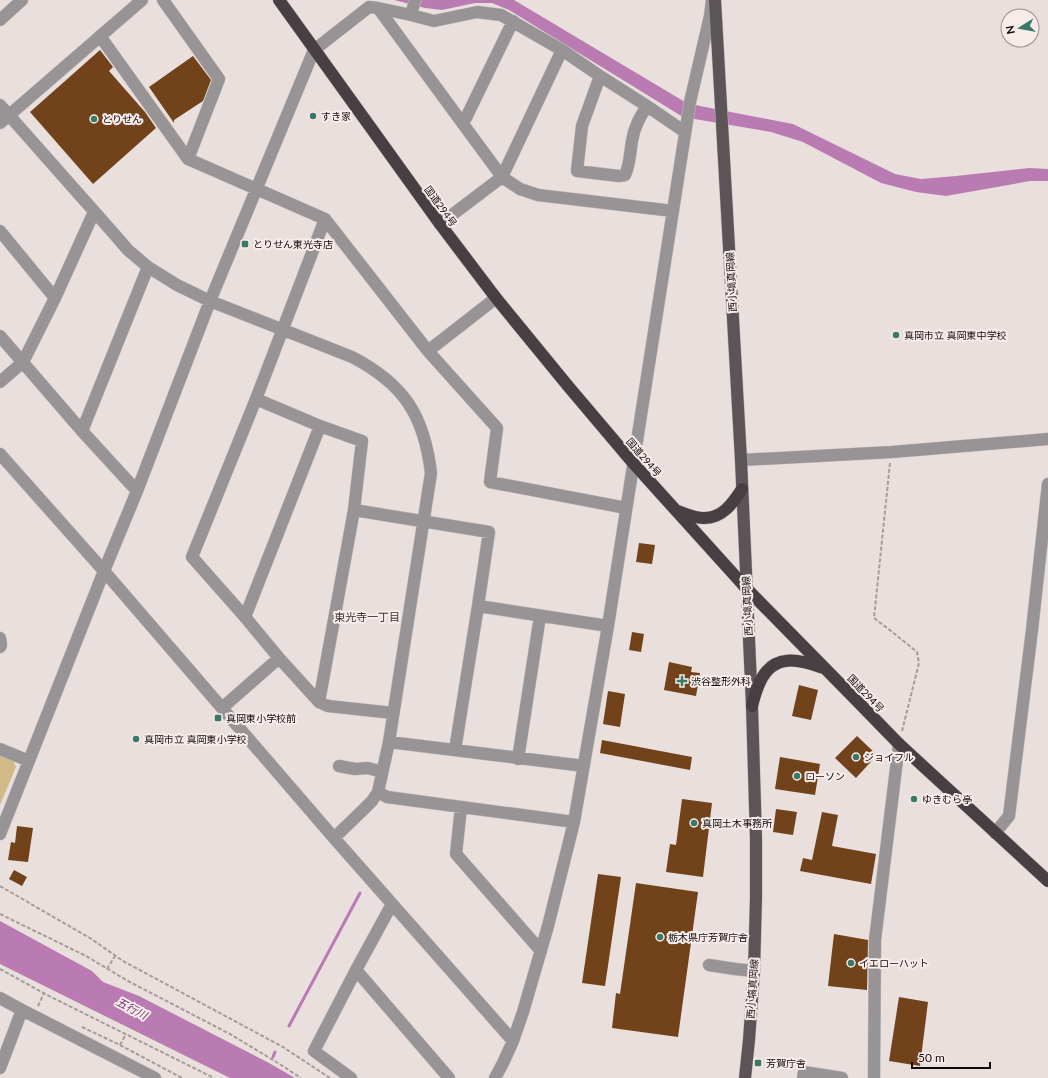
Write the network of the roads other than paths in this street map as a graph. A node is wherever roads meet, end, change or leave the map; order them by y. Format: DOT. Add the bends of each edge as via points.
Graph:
graph roads {
  1 [pos="22,0"];
  2 [pos="142,0"];
  3 [pos="163,0"];
  4 [pos="279,0"];
  5 [pos="415,0"];
  6 [pos="714,0"];
  7 [pos="378,8"];
  8 [pos="411,15"];
  9 [pos="0,20"];
  10 [pos="513,21"];
  11 [pos="100,36"];
  12 [pos="314,50"];
  13 [pos="562,50"];
  14 [pos="600,76"];
  15 [pos="0,105"];
  16 [pos="647,106"];
  17 [pos="4,119"];
  18 [pos="463,124"];
  19 [pos="685,132"];
  20 [pos="188,159"];
  21 [pos="502,177"];
  22 [pos="257,189"];
  23 [pos="673,211"];
  24 [pos="94,212"];
  25 [pos="325,219"];
  26 [pos="440,224"];
  27 [pos="0,231"];
  28 [pos="148,267"];
  29 [pos="55,298"];
  30 [pos="496,298"];
  31 [pos="210,301"];
  32 [pos="282,330"];
  33 [pos="0,336"];
  34 [pos="428,351"];
  35 [pos="23,362"];
  36 [pos="0,382"];
  37 [pos="256,399"];
  38 [pos="320,426"];
  39 [pos="82,431"];
  40 [pos="1048,439"];
  41 [pos="0,454"];
  42 [pos="741,460"];
  43 [pos="634,464"];
  44 [pos="1048,484"];
  45 [pos="742,489"];
  46 [pos="137,491"];
  47 [pos="626,508"];
  48 [pos="354,510"];
  49 [pos="676,511"];
  50 [pos="424,522"];
  51 [pos="104,571"];
  52 [pos="746,588"];
  53 [pos="478,606"];
  54 [pos="540,616"];
  55 [pos="245,617"];
  56 [pos="608,626"];
  57 [pos="0,638"];
  58 [pos="0,647"];
  59 [pos="279,658"];
  60 [pos="826,668"];
  61 [pos="319,702"];
  62 [pos="752,706"];
  63 [pos="222,708"];
  64 [pos="393,713"];
  65 [pos="388,742"];
  66 [pos="899,744"];
  67 [pos="0,749"];
  68 [pos="455,750"];
  69 [pos="518,759"];
  70 [pos="29,761"];
  71 [pos="339,766"];
  72 [pos="584,766"];
  73 [pos="382,772"];
  74 [pos="378,792"];
  75 [pos="461,807"];
  76 [pos="574,822"];
  77 [pos="995,833"];
  78 [pos="0,834"];
  79 [pos="334,838"];
  80 [pos="1048,881"];
  81 [pos="392,904"];
  82 [pos="540,951"];
  83 [pos="709,965"];
  84 [pos="356,970"];
  85 [pos="754,971"];
  86 [pos="0,998"];
  87 [pos="22,1010"];
  88 [pos="513,1041"];
  89 [pos="0,1068"];
  90 [pos="155,1078"];
  91 [pos="351,1078"];
  92 [pos="449,1078"];
  93 [pos="494,1078"];
  94 [pos="745,1078"];
  95 [pos="803,1078"];
  96 [pos="842,1078"];
  97 [pos="874,1078"];
  1 -- 9 [label="street"];
  2 -- 11 [label="street"];
  3 -- 20 [label="street" via="219,79"];
  4 -- 12 [label="highway, 国道294号"];
  5 -- 8 [label="street"];
  6 -- 19 [label="street"];
  6 -- 42 [label="main road, 西小塙真岡線"];
  7 -- 8 [label="street"];
  7 -- 12 [label="street" via="369,7"];
  7 -- 18 [label="street"];
  8 -- 10 [label="street" via="434,22 477,12 501,15"];
  10 -- 13 [label="street"];
  10 -- 18 [label="street"];
  11 -- 17 [label="street"];
  11 -- 20 [label="street"];
  12 -- 22 [label="street"];
  12 -- 26 [label="highway, 国道294号"];
  13 -- 14 [label="street"];
  13 -- 21 [label="street"];
  14 -- 16 [label="street"];
  14 -- 16 [label="street" via="582,126 577,171 625,175 628,170 632,138 638,120"];
  15 -- 17 [label="street"];
  16 -- 19 [label="street"];
  17 -- 24 [label="street"];
  18 -- 21 [label="street"];
  19 -- 23 [label="street"];
  20 -- 22 [label="street"];
  21 -- 23 [label="street" via="520,189 538,195"];
  21 -- 26 [label="street"];
  22 -- 25 [label="street"];
  22 -- 31 [label="street"];
  23 -- 43 [label="street"];
  24 -- 28 [label="street" via="128,250"];
  24 -- 29 [label="street"];
  25 -- 32 [label="street"];
  25 -- 34 [label="street"];
  26 -- 30 [label="highway, 国道294号"];
  27 -- 29 [label="street"];
  28 -- 31 [label="street" via="177,286"];
  28 -- 39 [label="street"];
  29 -- 35 [label="street"];
  30 -- 34 [label="street"];
  30 -- 43 [label="highway, 国道294号"];
  31 -- 32 [label="street"];
  31 -- 46 [label="street"];
  32 -- 37 [label="street"];
  32 -- 50 [label="street" via="352,357 384,376 404,396 415,413 428,453 430,473"];
  33 -- 35 [label="street"];
  34 -- 47 [label="street" via="497,428 490,482"];
  35 -- 36 [label="street"];
  35 -- 39 [label="street"];
  37 -- 38 [label="street"];
  37 -- 55 [label="street" via="192,556"];
  38 -- 48 [label="street" via="362,441"];
  38 -- 55 [label="street"];
  39 -- 46 [label="street"];
  40 -- 42 [label="street" via="892,452"];
  41 -- 51 [label="street"];
  42 -- 45 [label="main road, 西小塙真岡線"];
  43 -- 47 [label="street"];
  43 -- 49 [label="highway, 国道294号"];
  44 -- 77 [label="street" via="1009,816"];
  45 -- 49 [label="highway" via="734,502 718,514 703,518"];
  45 -- 52 [label="main road, 西小塙真岡線"];
  46 -- 51 [label="street"];
  47 -- 56 [label="street"];
  48 -- 50 [label="street"];
  48 -- 61 [label="street"];
  49 -- 52 [label="highway, 国道294号"];
  50 -- 53 [label="street" via="489,532"];
  50 -- 64 [label="street"];
  51 -- 63 [label="street"];
  51 -- 70 [label="street"];
  52 -- 60 [label="highway, 国道294号"];
  52 -- 62 [label="main road, 西小塙真岡線"];
  53 -- 54 [label="street"];
  53 -- 68 [label="street"];
  54 -- 56 [label="street"];
  54 -- 69 [label="street"];
  55 -- 59 [label="street"];
  56 -- 72 [label="street"];
  57 -- 58 [label="street"];
  59 -- 61 [label="street"];
  59 -- 63 [label="street"];
  60 -- 62 [label="highway" via="794,660 774,665 760,681"];
  60 -- 66 [label="highway, 国道294号"];
  61 -- 64 [label="street" via="328,706"];
  62 -- 85 [label="main road, 西小塙真岡線" via="756,839"];
  63 -- 79 [label="street"];
  64 -- 65 [label="street"];
  65 -- 68 [label="street"];
  65 -- 73 [label="street"];
  66 -- 77 [label="highway, 国道294号"];
  66 -- 97 [label="street" via="875,940"];
  67 -- 70 [label="street"];
  68 -- 69 [label="street"];
  69 -- 72 [label="street"];
  70 -- 78 [label="street"];
  71 -- 73 [label="street" via="368,768"];
  72 -- 76 [label="street"];
  73 -- 74 [label="street"];
  74 -- 75 [label="street" via="387,797"];
  74 -- 79 [label="street"];
  75 -- 76 [label="street"];
  75 -- 82 [label="street" via="456,854"];
  76 -- 82 [label="street"];
  77 -- 80 [label="highway, 国道294号"];
  79 -- 81 [label="street"];
  81 -- 84 [label="street"];
  81 -- 88 [label="street"];
  82 -- 88 [label="street"];
  83 -- 85 [label="street"];
  84 -- 91 [label="street" via="314,1051"];
  84 -- 92 [label="street"];
  85 -- 94 [label="main road, 西小塙真岡線"];
  86 -- 87 [label="street"];
  87 -- 89 [label="street"];
  87 -- 90 [label="street"];
  88 -- 93 [label="street"];
  95 -- 96 [label="street" via="804,1072"];
}
